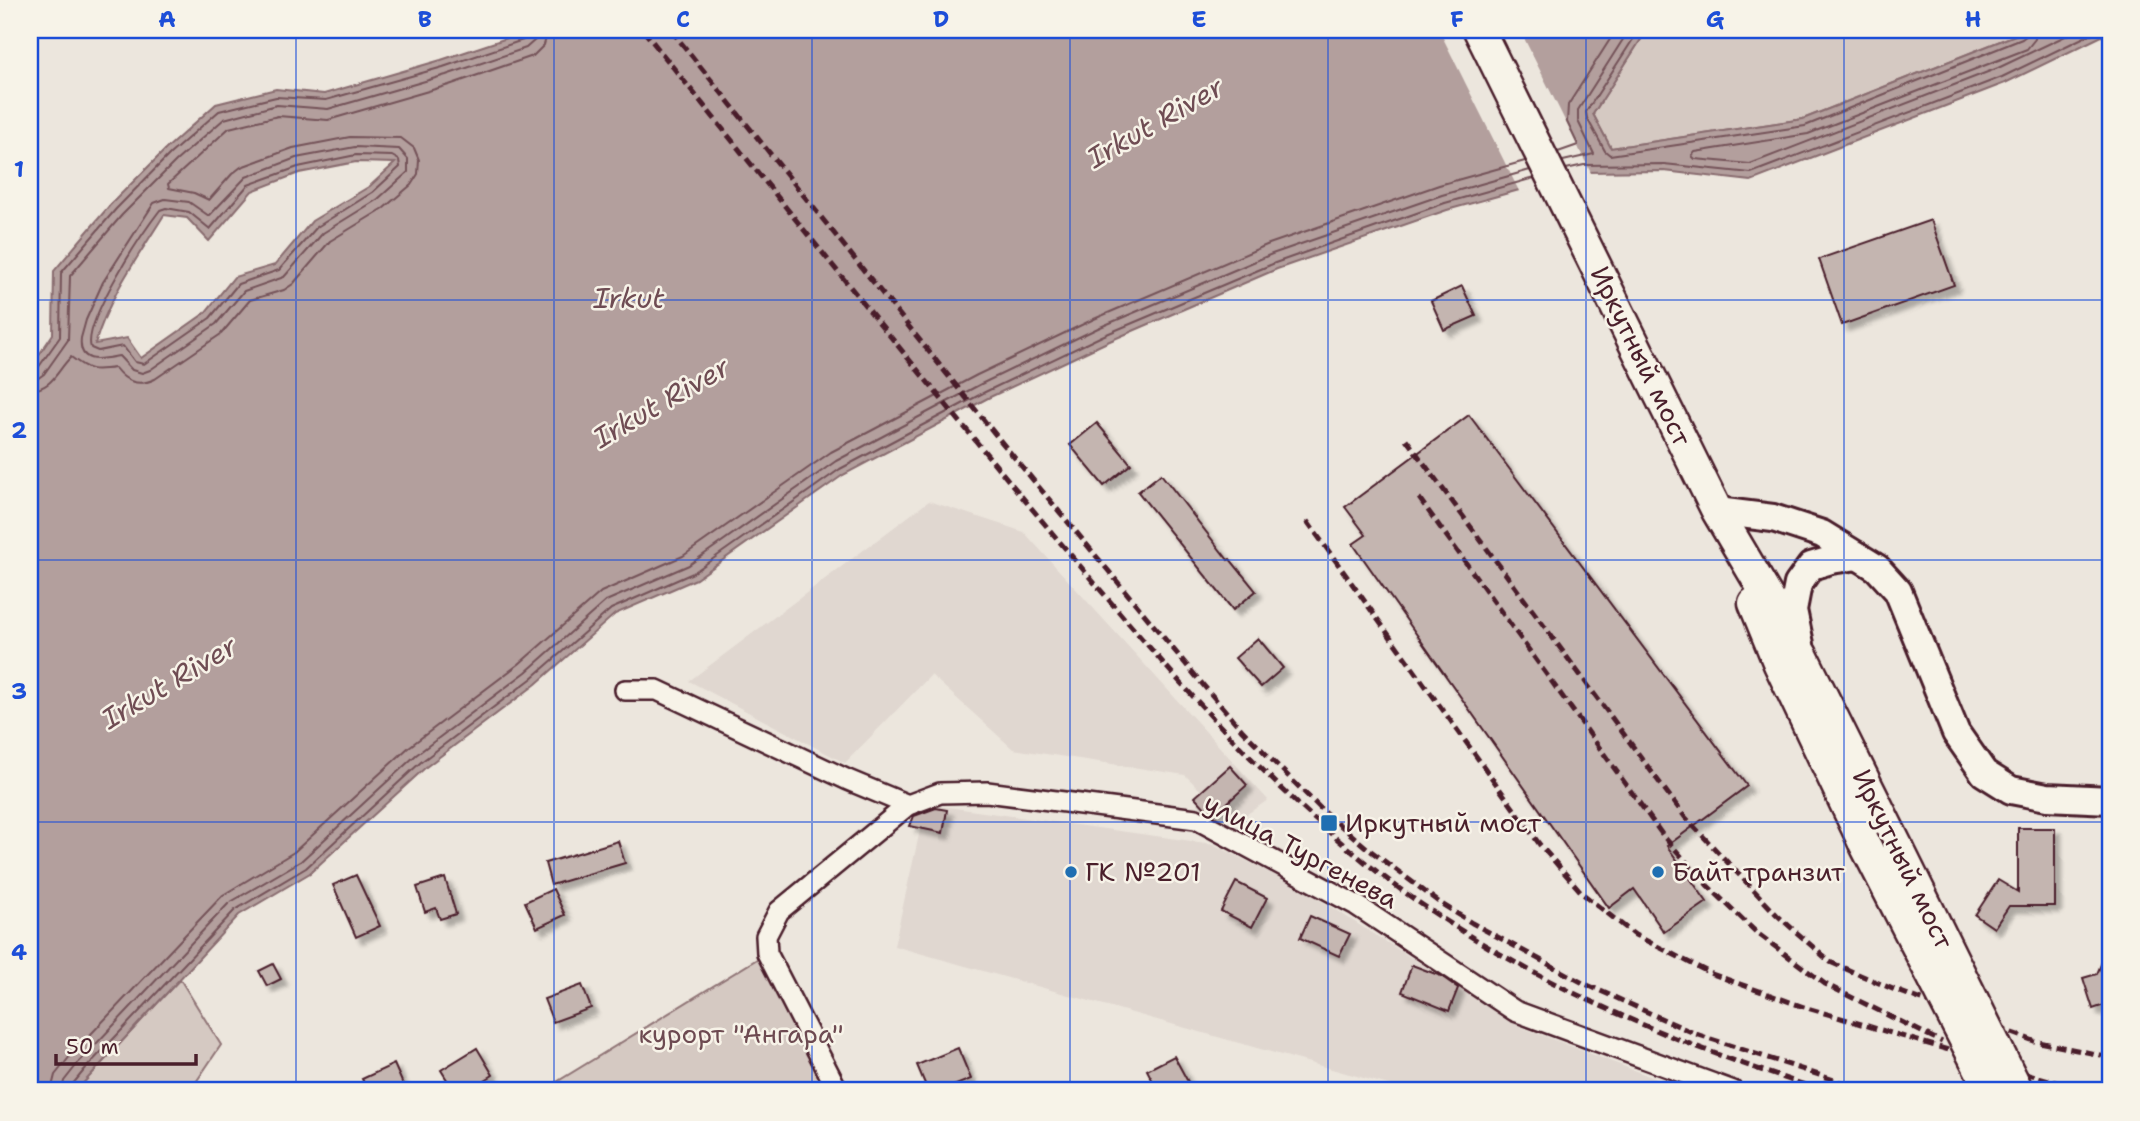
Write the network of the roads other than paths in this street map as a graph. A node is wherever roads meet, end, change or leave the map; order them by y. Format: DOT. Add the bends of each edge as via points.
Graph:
graph roads {
  1 [pos="1479,30"];
  2 [pos="1717,512"];
  3 [pos="1858,556"];
  4 [pos="1802,655"];
  5 [pos="625,690"];
  6 [pos="2110,800"];
  7 [pos="908,805"];
  8 [pos="838,1091"];
  9 [pos="1733,1091"];
  10 [pos="1991,1091"];
  11 [pos="2018,1091"];
  1 -- 2 [label="main road, Иркутный мост"];
  2 -- 3 [label="main road" via="1773,518 1822,534"];
  2 -- 4 [label="main road, Иркутный мост"];
  2 -- 10 [label="main road, Иркутный мост, bridge" via="1779,664"];
  3 -- 4 [label="main road" via="1811,566 1798,584 1793,610"];
  3 -- 6 [label="main road" via="1898,590 1956,733 1984,773 2011,790"];
  4 -- 11 [label="main road, Иркутный мост, bridge"];
  5 -- 7 [label="street" via="657,690"];
  7 -- 8 [label="street, улица Тургенева" via="779,911 766,936 767,953"];
  7 -- 9 [label="street, улица Тургенева" via="940,793 987,792 1196,819 1356,905 1515,1011"];
}
